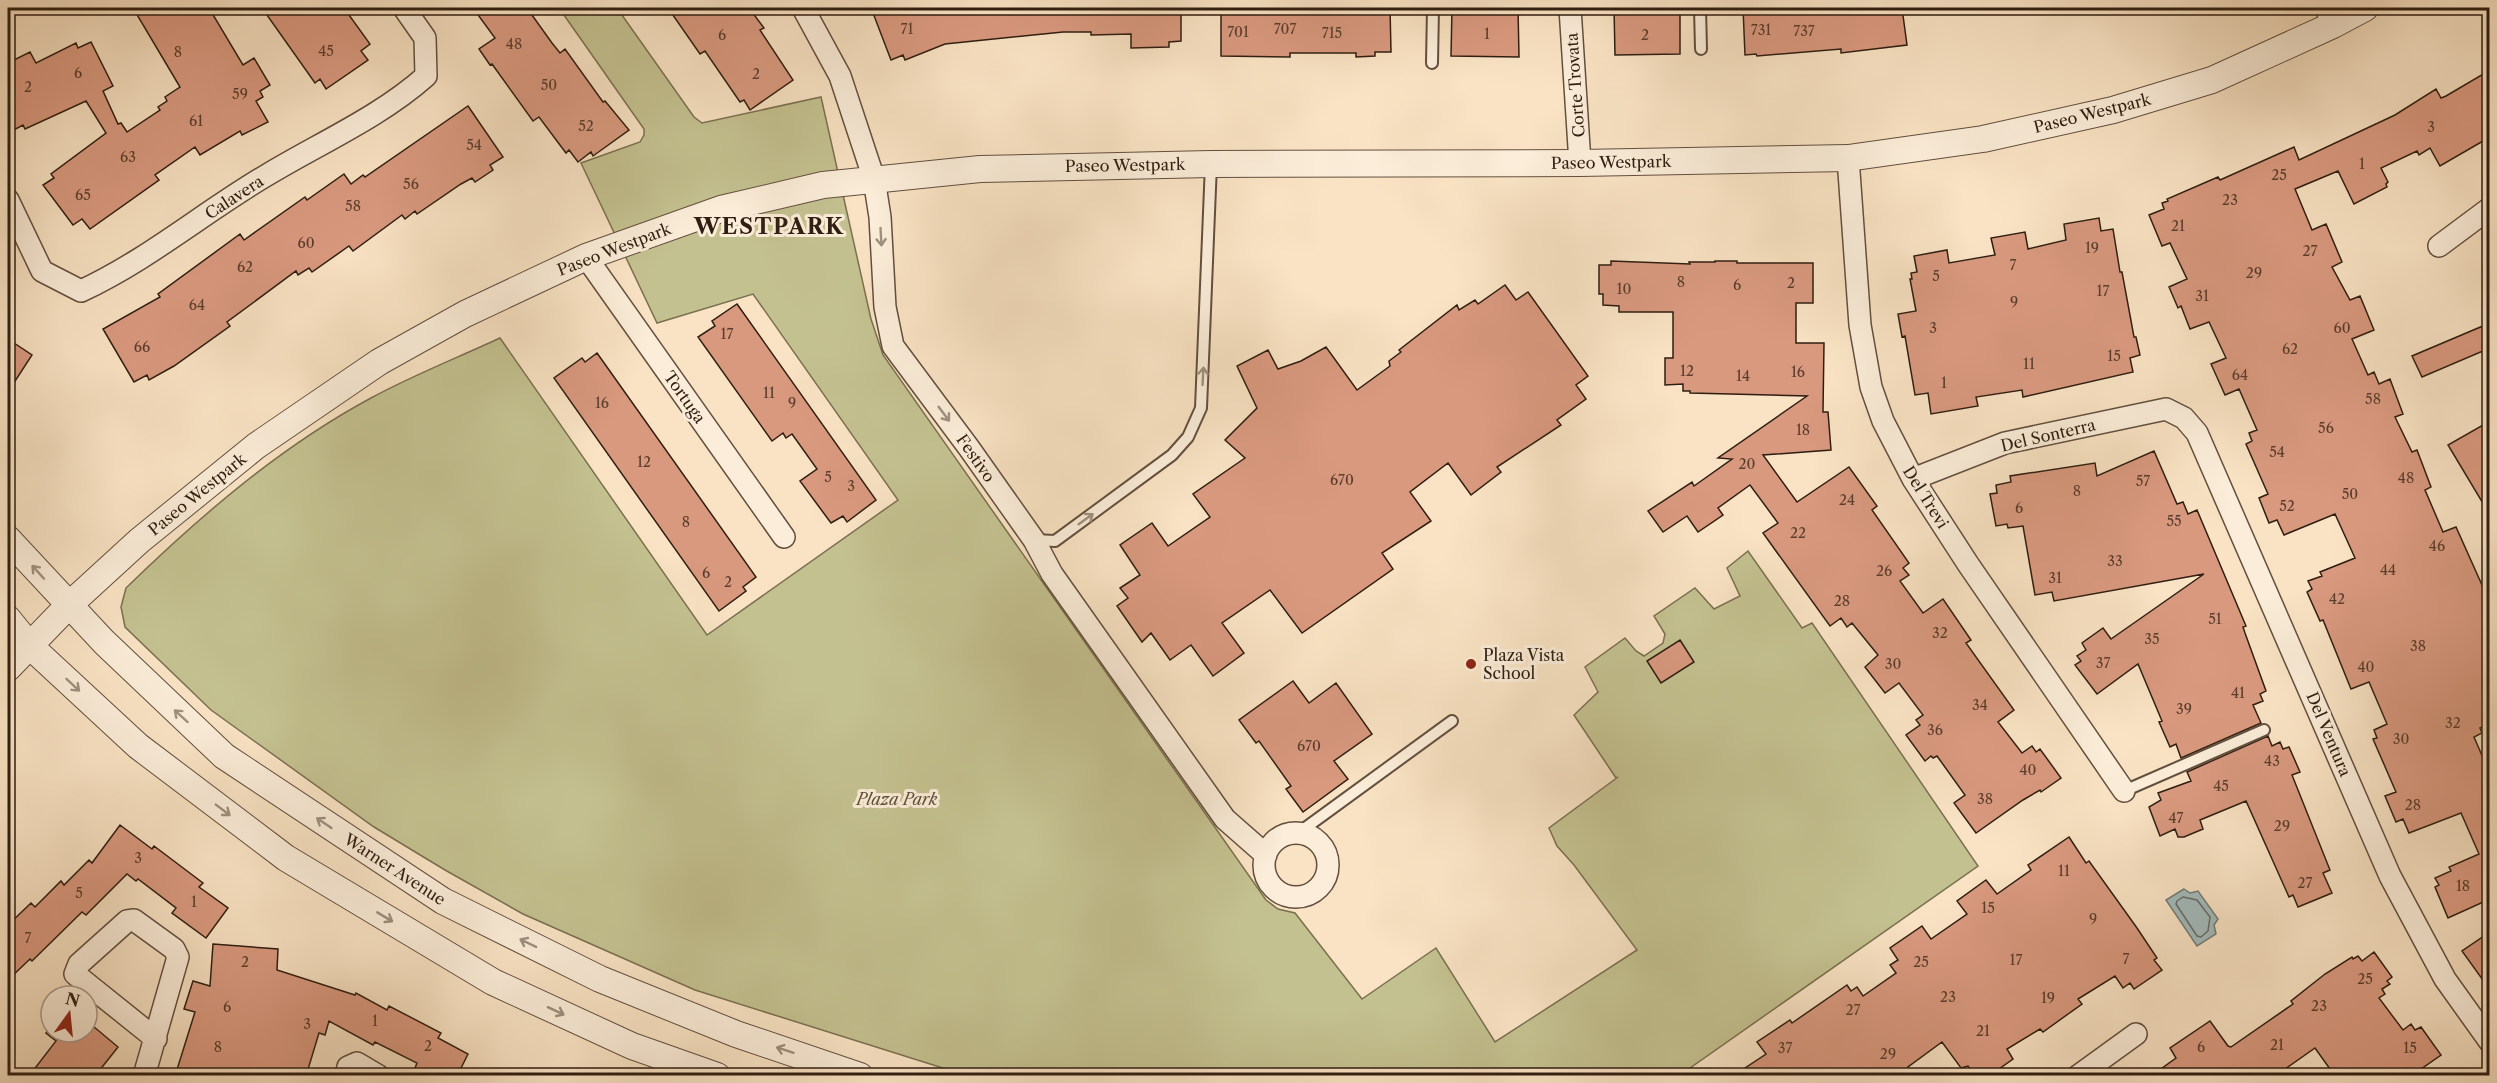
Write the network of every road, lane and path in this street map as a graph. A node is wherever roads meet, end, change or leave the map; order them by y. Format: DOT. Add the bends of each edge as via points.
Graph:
graph roads {
  1 [pos="404,8"];
  2 [pos="803,8"];
  3 [pos="1433,8"];
  4 [pos="1570,8"];
  5 [pos="1700,8"];
  6 [pos="2365,8"];
  7 [pos="2329,16"];
  8 [pos="1701,49"];
  9 [pos="1432,63"];
  10 [pos="1848,158"];
  11 [pos="1580,163"];
  12 [pos="1211,164"];
  13 [pos="874,179"];
  14 [pos="8,200"];
  15 [pos="2490,208"];
  16 [pos="2439,246"];
  17 [pos="586,257"];
  18 [pos="2184,418"];
  19 [pos="1913,478"];
  20 [pos="784,537"];
  21 [pos="8,539"];
  22 [pos="1034,540"];
  23 [pos="68,606"];
  24 [pos="8,619"];
  25 [pos="30,646"];
  26 [pos="8,668"];
  27 [pos="1452,721"];
  28 [pos="2264,730"];
  29 [pos="2124,791"];
  30 [pos="1297,834"];
  31 [pos="1266,855"];
  32 [pos="2136,1034"];
  33 [pos="156,1039"];
  34 [pos="2490,1042"];
  35 [pos="144,1076"];
  36 [pos="345,1076"];
  37 [pos="379,1076"];
  38 [pos="717,1076"];
  39 [pos="861,1076"];
  40 [pos="2078,1076"];
  1 -- 14 [label="street, Calavera" via="425,38 426,76 402,98 266,176 111,278 81,291 42,271"];
  2 -- 13 [label="street, Festivo" via="840,76"];
  3 -- 9 [label="lane"];
  4 -- 11 [label="street, Corte Trovata"];
  5 -- 8 [label="lane"];
  6 -- 7 [label="street, Paseo Westpark"];
  7 -- 10 [label="street, Paseo Westpark" via="2212,80 2113,110 1983,139"];
  10 -- 11 [label="street, Paseo Westpark"];
  10 -- 19 [label="street, Del Trevi" via="1860,325 1870,387"];
  11 -- 12 [label="street, Paseo Westpark"];
  12 -- 13 [label="street, Paseo Westpark" via="980,169"];
  22 -- 12 [label="lane, one-way" via="1054,541 1172,455 1188,437 1201,408"];
  13 -- 17 [label="street, Paseo Westpark" via="823,185 721,209"];
  13 -- 22 [label="street, Festivo, one-way" via="885,307 893,346"];
  15 -- 16 [label="street"];
  17 -- 20 [label="street, Tortuga"];
  17 -- 23 [label="street, Paseo Westpark" via="465,314 379,362 256,446 139,541"];
  18 -- 19 [label="street, Del Sonterra" via="2166,409 2005,443"];
  18 -- 34 [label="street, Del Ventura" via="2197,433 2390,876 2445,979"];
  19 -- 29 [label="street, Del Trevi"];
  23 -- 21 [label="street, Warner Avenue, one-way"];
  22 -- 31 [label="street, Festivo" via="1058,583 1225,819"];
  23 -- 25 [label="street, Paseo Westpark"];
  39 -- 23 [label="street, Warner Avenue, one-way" via="736,1034 600,979 442,901 224,756"];
  24 -- 25 [label="street"];
  25 -- 26 [label="street, Paseo Westpark"];
  25 -- 38 [label="street, one-way" via="138,746 286,858 493,982 632,1046"];
  27 -- 30 [label="lane"];
  28 -- 29 [label="lane"];
  30 -- 31 [label="street" via="1278,839"];
  30 -- 31 [label="street" via="1315,840 1327,856 1326,876 1312,893 1291,897 1272,886 1266,877"];
  32 -- 40 [label="street"];
  33 -- 33 [label="street" via="178,957 174,949 134,920 127,921 79,964 75,974"];
  33 -- 35 [label="street"];
  36 -- 37 [label="street" via="348,1067 357,1063"];
}
